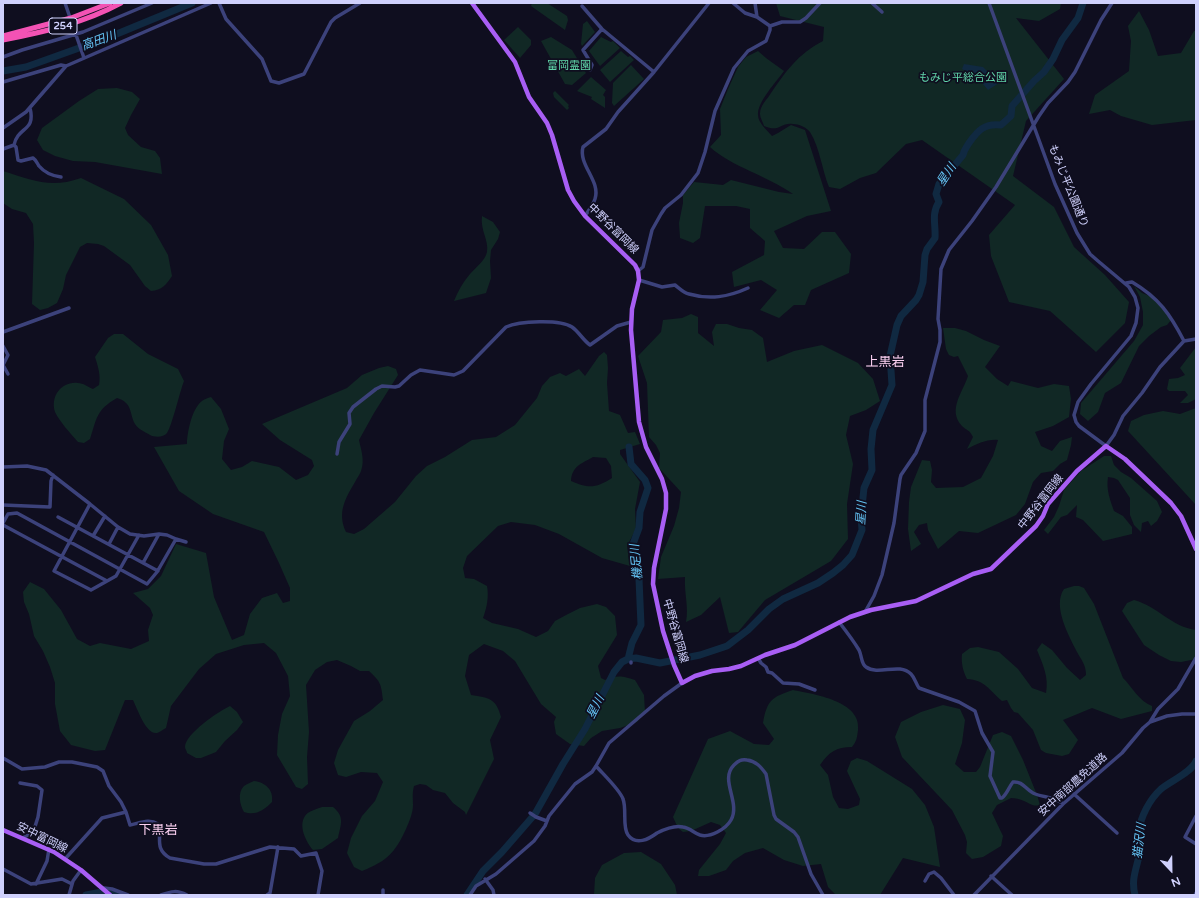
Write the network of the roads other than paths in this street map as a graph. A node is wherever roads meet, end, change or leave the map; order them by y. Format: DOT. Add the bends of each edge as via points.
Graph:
graph roads {
  1 [pos="65,3"];
  2 [pos="110,3"];
  3 [pos="121,3"];
  4 [pos="152,3"];
  5 [pos="211,3"];
  6 [pos="219,3"];
  7 [pos="360,3"];
  8 [pos="472,3"];
  9 [pos="710,3"];
  10 [pos="733,3"];
  11 [pos="755,3"];
  12 [pos="820,3"];
  13 [pos="872,3"];
  14 [pos="989,3"];
  15 [pos="1112,3"];
  16 [pos="103,4"];
  17 [pos="582,6"];
  18 [pos="882,12"];
  19 [pos="757,17"];
  20 [pos="72,21"];
  21 [pos="770,26"];
  22 [pos="602,29"];
  23 [pos="76,34"];
  24 [pos="3,36"];
  25 [pos="3,40"];
  26 [pos="3,57"];
  27 [pos="84,57"];
  28 [pos="66,66"];
  29 [pos="590,70"];
  30 [pos="654,72"];
  31 [pos="3,82"];
  32 [pos="30,108"];
  33 [pos="1034,123"];
  34 [pos="3,128"];
  35 [pos="14,145"];
  36 [pos="3,149"];
  37 [pos="61,177"];
  38 [pos="585,216"];
  39 [pos="638,271"];
  40 [pos="639,280"];
  41 [pos="1126,283"];
  42 [pos="748,288"];
  43 [pos="69,308"];
  44 [pos="631,322"];
  45 [pos="3,332"];
  46 [pos="1196,338"];
  47 [pos="1184,341"];
  48 [pos="3,346"];
  49 [pos="8,374"];
  50 [pos="1106,446"];
  51 [pos="337,454"];
  52 [pos="3,467"];
  53 [pos="53,475"];
  54 [pos="90,504"];
  55 [pos="3,505"];
  56 [pos="105,516"];
  57 [pos="58,517"];
  58 [pos="3,524"];
  59 [pos="78,527"];
  60 [pos="118,527"];
  61 [pos="159,534"];
  62 [pos="139,535"];
  63 [pos="93,536"];
  64 [pos="176,539"];
  65 [pos="70,542"];
  66 [pos="186,542"];
  67 [pos="108,544"];
  68 [pos="1196,549"];
  69 [pos="128,555"];
  70 [pos="62,557"];
  71 [pos="144,563"];
  72 [pos="120,569"];
  73 [pos="158,571"];
  74 [pos="107,581"];
  75 [pos="864,612"];
  76 [pos="839,622"];
  77 [pos="758,658"];
  78 [pos="1196,658"];
  79 [pos="682,683"];
  80 [pos="815,690"];
  81 [pos="1196,714"];
  82 [pos="1150,722"];
  83 [pos="3,758"];
  84 [pos="596,766"];
  85 [pos="20,783"];
  86 [pos="1074,794"];
  87 [pos="1063,804"];
  88 [pos="126,812"];
  89 [pos="530,813"];
  90 [pos="1196,816"];
  91 [pos="547,821"];
  92 [pos="3,830"];
  93 [pos="1117,833"];
  94 [pos="22,838"];
  95 [pos="1196,844"];
  96 [pos="278,847"];
  97 [pos="49,850"];
  98 [pos="65,859"];
  99 [pos="3,869"];
  100 [pos="81,870"];
  101 [pos="991,876"];
  102 [pos="485,880"];
  103 [pos="925,881"];
  104 [pos="36,884"];
  105 [pos="72,884"];
  106 [pos="104,889"];
  107 [pos="383,890"];
  108 [pos="69,895"];
  109 [pos="110,895"];
  110 [pos="128,895"];
  111 [pos="161,895"];
  112 [pos="187,895"];
  113 [pos="267,895"];
  114 [pos="318,895"];
  115 [pos="383,895"];
  116 [pos="470,895"];
  117 [pos="494,895"];
  118 [pos="823,895"];
  119 [pos="954,895"];
  120 [pos="974,895"];
  121 [pos="1012,895"];
  1 -- 20 [label="street"];
  2 -- 16 [label="highway, 254"];
  3 -- 20 [label="highway, 254" via="99,14"];
  4 -- 23 [label="street"];
  5 -- 27 [label="street"];
  6 -- 7 [label="street" via="226,19 262,59 271,81 279,83 304,74 331,22"];
  8 -- 38 [label="main road, 中野谷富岡線" via="515,62 529,97 552,135 568,190"];
  9 -- 30 [label="street"];
  10 -- 19 [label="street" via="745,13"];
  11 -- 19 [label="street"];
  12 -- 21 [label="street" via="800,22 782,22"];
  13 -- 18 [label="street"];
  14 -- 33 [label="street, もみじ平公園通り"];
  15 -- 33 [label="street" via="1075,72"];
  16 -- 20 [label="highway, 254"];
  17 -- 22 [label="street"];
  19 -- 21 [label="street"];
  20 -- 23 [label="street"];
  20 -- 24 [label="highway, 254"];
  20 -- 25 [label="highway, 254"];
  21 -- 39 [label="street" via="766,41 748,51 734,68 715,111 698,173 661,214 652,230 643,267"];
  22 -- 29 [label="street" via="582,50 592,65"];
  22 -- 30 [label="street"];
  23 -- 26 [label="street"];
  23 -- 27 [label="street"];
  27 -- 28 [label="street"];
  28 -- 31 [label="street" via="61,65"];
  28 -- 32 [label="street"];
  30 -- 38 [label="street" via="606,129 583,147 582,155 596,191 595,200"];
  32 -- 34 [label="street"];
  32 -- 35 [label="street" via="30,123 16,137"];
  33 -- 41 [label="street, もみじ平公園通り" via="1055,184 1077,233 1094,258"];
  33 -- 75 [label="street" via="996,187 948,250 941,269 938,319 940,342 925,400 925,431 916,453 900,479 895,517 882,575"];
  35 -- 36 [label="street"];
  35 -- 37 [label="street" via="18,160 23,162 33,158 44,170"];
  38 -- 39 [label="main road, 中野谷富岡線" via="627,256"];
  39 -- 40 [label="main road, 中野谷富岡線"];
  40 -- 42 [label="street" via="662,287 675,285 688,294 712,297 731,296"];
  40 -- 44 [label="main road, 中野谷富岡線"];
  41 -- 47 [label="street" via="1132,282 1157,300 1172,319"];
  41 -- 50 [label="street, もみじ平公園通り" via="1132,290 1138,308 1134,330 1075,408 1075,419 1079,426"];
  43 -- 45 [label="street"];
  44 -- 51 [label="street" via="620,324 590,345 570,326 538,321 506,327 458,374 420,370 399,386 382,386 371,392 349,413 350,424 339,442"];
  44 -- 79 [label="main road, 中野谷富岡線" via="638,422 666,493 666,509 653,584 663,631"];
  46 -- 47 [label="street"];
  47 -- 50 [label="street" via="1160,367 1124,416"];
  48 -- 49 [label="street" via="8,355 3,364"];
  50 -- 68 [label="main road" via="1124,459 1171,503 1181,516"];
  50 -- 75 [label="main road, 中野谷富岡線" via="1081,467 1048,504 1036,526 991,569 974,574 916,601"];
  52 -- 53 [label="street" via="35,467"];
  53 -- 54 [label="street"];
  53 -- 55 [label="street" via="50,507"];
  54 -- 56 [label="street"];
  54 -- 59 [label="street"];
  56 -- 60 [label="street"];
  56 -- 63 [label="street"];
  57 -- 59 [label="street"];
  58 -- 65 [label="street" via="8,514 17,513"];
  58 -- 70 [label="street"];
  59 -- 63 [label="street"];
  59 -- 65 [label="street"];
  60 -- 62 [label="street" via="130,534"];
  60 -- 67 [label="street"];
  61 -- 62 [label="street"];
  61 -- 64 [label="street"];
  61 -- 71 [label="street"];
  62 -- 69 [label="street"];
  63 -- 67 [label="street"];
  64 -- 66 [label="street"];
  64 -- 73 [label="street"];
  65 -- 70 [label="street"];
  65 -- 72 [label="street"];
  67 -- 69 [label="street"];
  69 -- 71 [label="street"];
  69 -- 72 [label="street"];
  70 -- 74 [label="street"];
  70 -- 74 [label="street" via="54,571 91,590"];
  71 -- 73 [label="street"];
  72 -- 73 [label="street" via="147,584"];
  72 -- 74 [label="street" via="116,576"];
  75 -- 76 [label="main road, 中野谷富岡線"];
  76 -- 77 [label="main road, 中野谷富岡線" via="790,647"];
  76 -- 87 [label="street" via="860,652 867,668 908,672 912,674 919,688 959,702 974,711 993,752 990,776 1000,798 1004,797 1016,781 1034,794 1054,798"];
  77 -- 79 [label="main road, 中野谷富岡線" via="736,668 707,672"];
  77 -- 80 [label="street" via="768,672 783,683 799,684"];
  78 -- 82 [label="street" via="1178,689"];
  79 -- 84 [label="street" via="609,742"];
  81 -- 82 [label="street, 安中南部農免道路" via="1167,716"];
  82 -- 86 [label="street, 安中南部農免道路" via="1122,753"];
  83 -- 88 [label="street" via="22,769 45,767 59,762 97,767 103,771"];
  84 -- 91 [label="street" via="575,784"];
  84 -- 118 [label="street" via="623,798 628,835 641,841 675,827 688,828 703,836 719,831 731,820 733,813 728,773 738,760 751,760 766,774 774,815 798,837 806,861"];
  85 -- 94 [label="street" via="37,786 42,790 33,833"];
  86 -- 87 [label="street, 安中南部農免道路"];
  86 -- 93 [label="street"];
  87 -- 101 [label="street, 安中南部農免道路"];
  88 -- 96 [label="street" via="130,825 147,821 158,824 159,845 170,858 209,865 270,847"];
  88 -- 98 [label="street" via="102,818"];
  89 -- 91 [label="street"];
  90 -- 95 [label="street" via="1185,837"];
  91 -- 102 [label="street" via="534,841 496,874"];
  92 -- 94 [label="main road, 安中富岡線"];
  94 -- 97 [label="main road, 安中富岡線"];
  96 -- 113 [label="street" via="270,893"];
  96 -- 114 [label="street" via="294,849 301,856 316,853 318,855 322,871"];
  97 -- 98 [label="main road, 安中富岡線"];
  97 -- 104 [label="street" via="47,861"];
  98 -- 100 [label="main road, 安中富岡線"];
  99 -- 104 [label="street" via="31,884"];
  100 -- 105 [label="street"];
  100 -- 106 [label="main road, 安中富岡線"];
  101 -- 120 [label="street, 安中南部農免道路"];
  101 -- 121 [label="street"];
  102 -- 116 [label="street" via="476,886"];
  102 -- 117 [label="street"];
  103 -- 119 [label="street" via="929,874 934,872"];
  104 -- 105 [label="street" via="62,879"];
  105 -- 108 [label="street"];
  106 -- 109 [label="main road, 安中富岡線"];
  106 -- 110 [label="street"];
  107 -- 115 [label="street"];
  111 -- 112 [label="street" via="173,891"];
}
